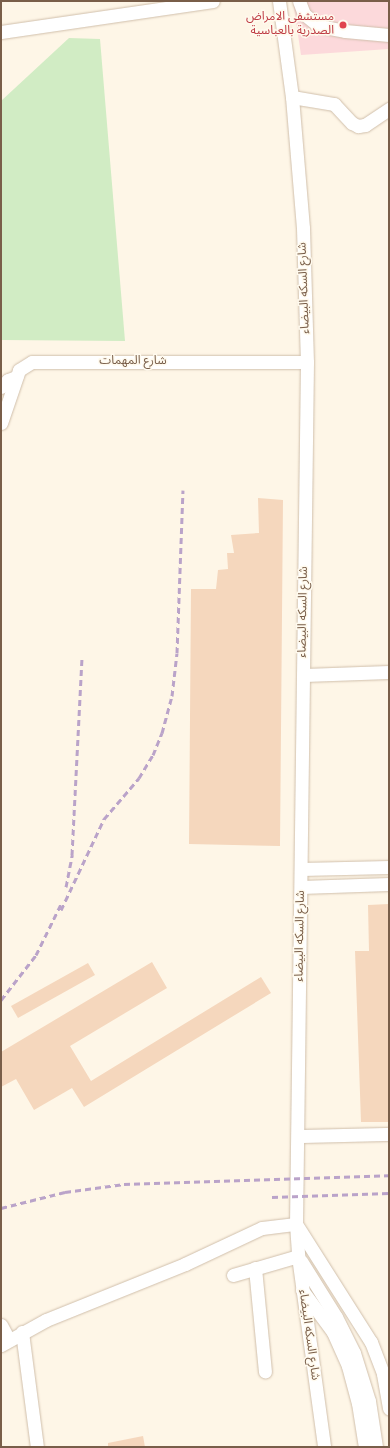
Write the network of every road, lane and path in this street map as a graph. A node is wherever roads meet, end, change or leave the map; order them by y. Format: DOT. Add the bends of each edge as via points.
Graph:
graph roads {
  1 [pos="213,1"];
  2 [pos="279,1"];
  3 [pos="299,1"];
  4 [pos="1,32"];
  5 [pos="389,34"];
  6 [pos="292,97"];
  7 [pos="389,109"];
  8 [pos="307,362"];
  9 [pos="16,377"];
  10 [pos="1,387"];
  11 [pos="1,423"];
  12 [pos="389,672"];
  13 [pos="304,675"];
  14 [pos="389,867"];
  15 [pos="302,870"];
  16 [pos="389,884"];
  17 [pos="301,887"];
  18 [pos="389,1134"];
  19 [pos="298,1136"];
  20 [pos="296,1224"];
  21 [pos="298,1256"];
  22 [pos="255,1268"];
  23 [pos="233,1275"];
  24 [pos="302,1290"];
  25 [pos="1,1325"];
  26 [pos="22,1332"];
  27 [pos="5,1343"];
  28 [pos="265,1372"];
  29 [pos="389,1408"];
  30 [pos="37,1447"];
  31 [pos="324,1447"];
  32 [pos="365,1447"];
  33 [pos="376,1447"];
  1 -- 4 [label="street"];
  2 -- 6 [label="street, شارع السكه البيضاء"];
  3 -- 5 [label="street" via="304,14 319,26 345,31"];
  6 -- 7 [label="street" via="334,104 358,126 365,125"];
  6 -- 8 [label="street, شارع السكه البيضاء" via="303,228"];
  8 -- 9 [label="street, شارع المهمات" via="32,362 20,370"];
  8 -- 13 [label="street, شارع السكه البيضاء"];
  9 -- 10 [label="street, شارع المهمات"];
  9 -- 11 [label="street"];
  12 -- 13 [label="street"];
  13 -- 15 [label="street, شارع السكه البيضاء"];
  14 -- 15 [label="street"];
  15 -- 17 [label="street, شارع السكه البيضاء"];
  16 -- 17 [label="street"];
  17 -- 19 [label="street, شارع السكه البيضاء"];
  18 -- 19 [label="street"];
  19 -- 20 [label="street, شارع السكه البيضاء"];
  20 -- 21 [label="street, شارع السكه البيضاء"];
  20 -- 26 [label="street" via="262,1228 185,1264"];
  20 -- 29 [label="street" via="366,1332 383,1374"];
  21 -- 22 [label="street"];
  21 -- 24 [label="street, شارع السكه البيضاء"];
  21 -- 33 [label="street" via="336,1317 354,1353 367,1394"];
  22 -- 23 [label="street"];
  22 -- 28 [label="street"];
  24 -- 31 [label="street, شارع السكه البيضاء"];
  24 -- 32 [label="street" via="333,1332 348,1366 358,1403"];
  25 -- 27 [label="street"];
  26 -- 27 [label="street"];
  26 -- 30 [label="street"];
}
